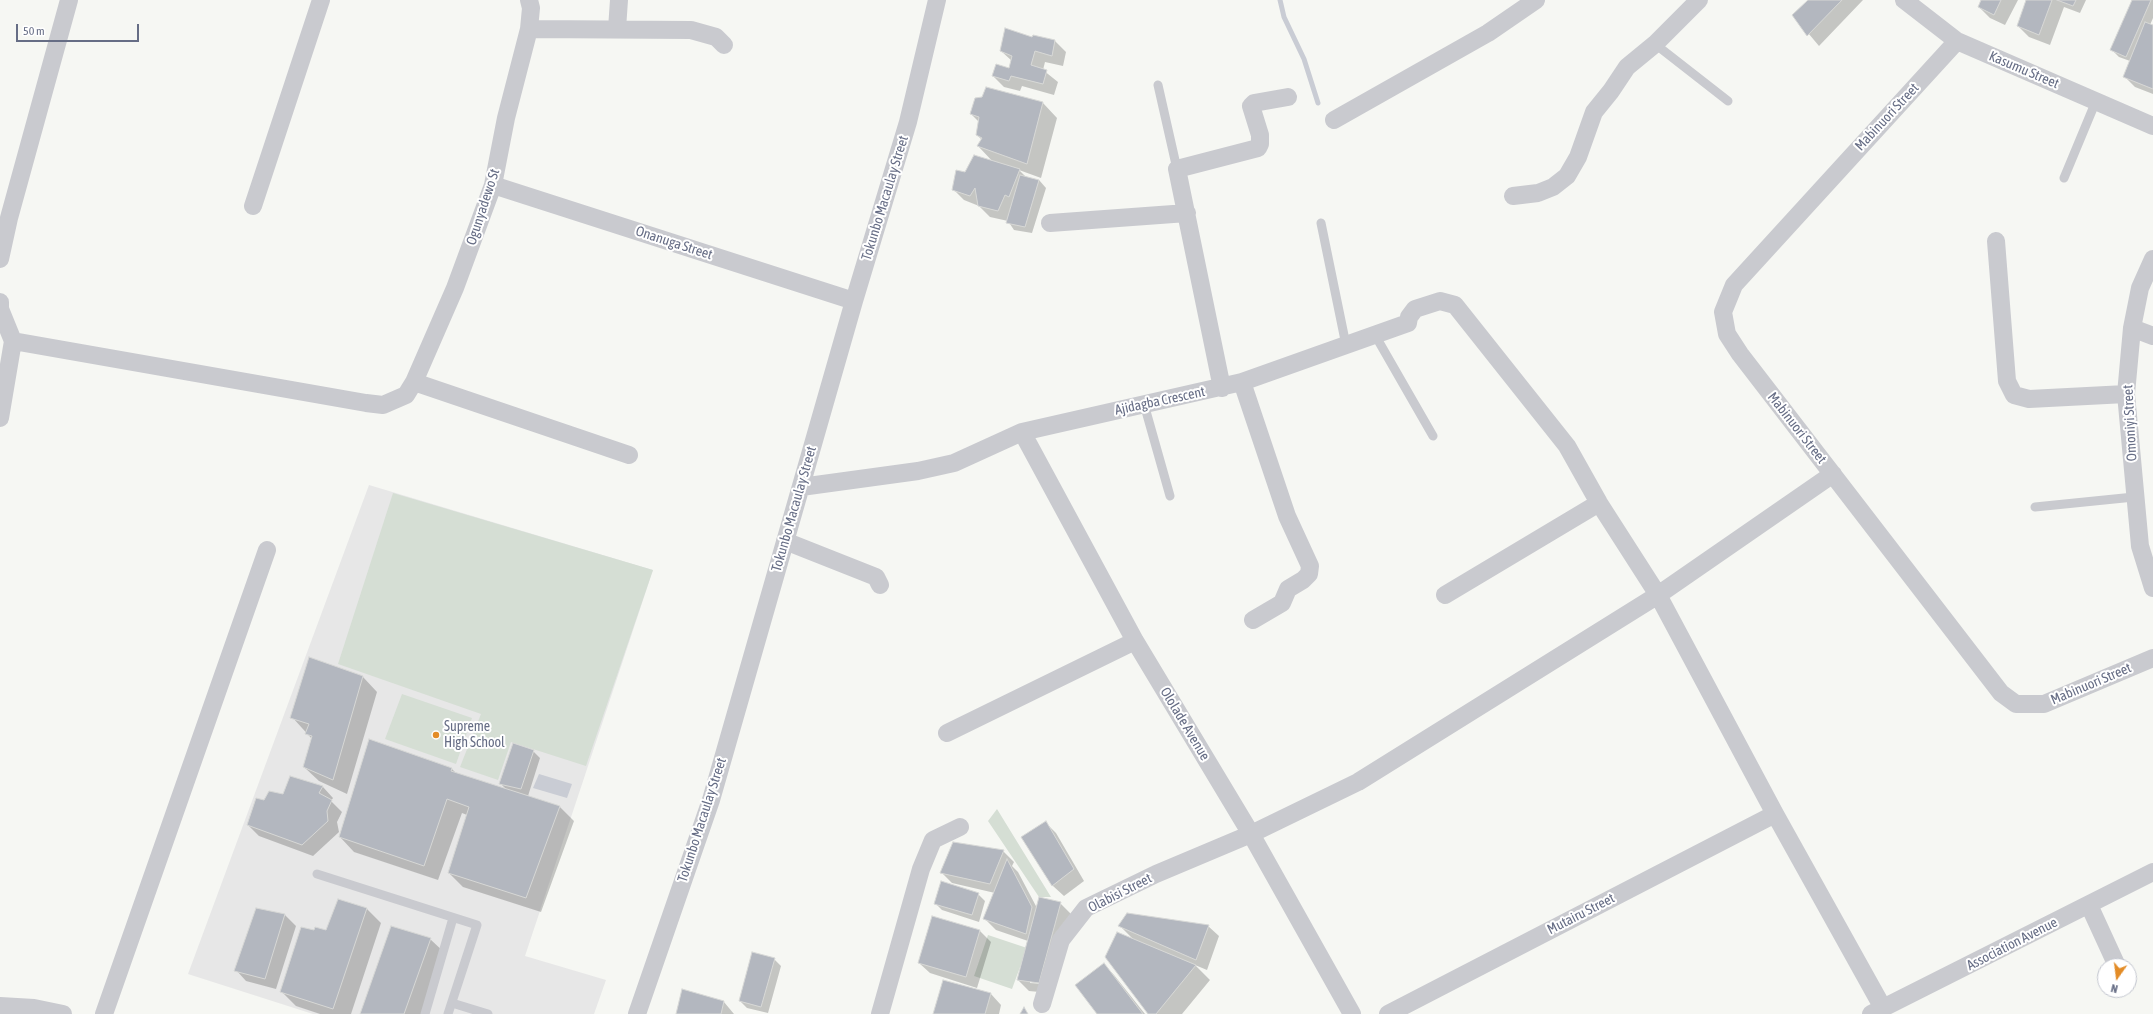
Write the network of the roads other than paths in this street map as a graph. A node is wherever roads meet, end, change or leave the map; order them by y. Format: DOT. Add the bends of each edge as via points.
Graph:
graph roads {
  1 [pos="69,0"];
  2 [pos="321,0"];
  3 [pos="529,0"];
  4 [pos="619,0"];
  5 [pos="937,0"];
  6 [pos="1536,0"];
  7 [pos="1699,0"];
  8 [pos="1904,0"];
  9 [pos="528,29"];
  10 [pos="616,29"];
  11 [pos="1957,41"];
  12 [pos="1655,44"];
  13 [pos="724,45"];
  14 [pos="1158,85"];
  15 [pos="1288,97"];
  16 [pos="1728,101"];
  17 [pos="2096,101"];
  18 [pos="1334,120"];
  19 [pos="2153,126"];
  20 [pos="1177,170"];
  21 [pos="2064,178"];
  22 [pos="494,185"];
  23 [pos="1513,196"];
  24 [pos="253,206"];
  25 [pos="1187,213"];
  26 [pos="1050,223"];
  27 [pos="1321,224"];
  28 [pos="1996,242"];
  29 [pos="0,259"];
  30 [pos="2153,259"];
  31 [pos="854,301"];
  32 [pos="0,302"];
  33 [pos="2132,328"];
  34 [pos="1375,334"];
  35 [pos="2153,336"];
  36 [pos="13,341"];
  37 [pos="1346,345"];
  38 [pos="414,382"];
  39 [pos="1242,382"];
  40 [pos="1222,388"];
  41 [pos="2126,394"];
  42 [pos="1144,404"];
  43 [pos="0,418"];
  44 [pos="1022,432"];
  45 [pos="1432,436"];
  46 [pos="629,455"];
  47 [pos="1833,474"];
  48 [pos="801,487"];
  49 [pos="1170,496"];
  50 [pos="2134,497"];
  51 [pos="1599,502"];
  52 [pos="2035,507"];
  53 [pos="785,541"];
  54 [pos="266,550"];
  55 [pos="880,585"];
  56 [pos="2153,588"];
  57 [pos="1445,595"];
  58 [pos="1658,595"];
  59 [pos="1253,620"];
  60 [pos="1135,641"];
  61 [pos="2153,658"];
  62 [pos="947,734"];
  63 [pos="1775,814"];
  64 [pos="960,828"];
  65 [pos="1251,834"];
  66 [pos="2153,872"];
  67 [pos="317,874"];
  68 [pos="2089,905"];
  69 [pos="453,918"];
  70 [pos="2113,958"];
  71 [pos="452,1003"];
  72 [pos="1042,1004"];
  73 [pos="0,1006"];
  74 [pos="1877,1011"];
  75 [pos="63,1014"];
  76 [pos="104,1014"];
  77 [pos="425,1014"];
  78 [pos="448,1014"];
  79 [pos="488,1014"];
  80 [pos="637,1014"];
  81 [pos="880,1014"];
  82 [pos="1352,1014"];
  83 [pos="1388,1014"];
  1 -- 29 [label="street"];
  2 -- 24 [label="street"];
  3 -- 9 [label="street, Ogunyadewo St" via="531,8"];
  4 -- 10 [label="street"];
  5 -- 31 [label="street, Tokunbo Macaulay Street" via="908,122"];
  6 -- 18 [label="street" via="1488,33"];
  7 -- 12 [label="street"];
  8 -- 11 [label="street, Kasumu Street"];
  9 -- 10 [label="street"];
  9 -- 22 [label="street, Ogunyadewo St" via="506,118"];
  10 -- 13 [label="street" via="691,30 716,37"];
  11 -- 17 [label="street, Kasumu Street"];
  11 -- 47 [label="street, Mabinuori Street" via="1750,266 1734,285 1724,312 1727,334 1740,354"];
  12 -- 16 [label="lane"];
  12 -- 23 [label="street" via="1627,67 1594,112 1578,157 1567,176 1553,187 1538,193"];
  14 -- 20 [label="lane"];
  15 -- 20 [label="street" via="1254,103 1251,106 1260,136 1258,148"];
  17 -- 19 [label="street, Kasumu Street"];
  17 -- 21 [label="lane"];
  20 -- 25 [label="street"];
  22 -- 31 [label="street, Onanuga Street"];
  22 -- 38 [label="street, Ogunyadewo St"];
  25 -- 26 [label="street"];
  25 -- 40 [label="street"];
  27 -- 37 [label="lane"];
  28 -- 41 [label="street" via="2007,381 2014,395 2029,399"];
  30 -- 33 [label="street, Omoniyi Street" via="2140,288"];
  31 -- 48 [label="street, Tokunbo Macaulay Street"];
  32 -- 36 [label="street" via="0,309"];
  33 -- 35 [label="street"];
  33 -- 41 [label="street, Omoniyi Street"];
  34 -- 37 [label="street, Ajidagba Crescent"];
  34 -- 45 [label="lane"];
  34 -- 51 [label="street, Ajidagba Crescent" via="1408,323 1415,309 1440,301 1455,305 1567,446"];
  36 -- 38 [label="street, Ogunyadewo St" via="383,405 406,395"];
  36 -- 43 [label="street"];
  37 -- 39 [label="street, Ajidagba Crescent"];
  38 -- 46 [label="street"];
  39 -- 40 [label="street, Ajidagba Crescent"];
  39 -- 59 [label="street" via="1287,516 1310,566 1309,574 1288,589 1282,603"];
  40 -- 42 [label="street, Ajidagba Crescent"];
  41 -- 50 [label="street, Omoniyi Street"];
  42 -- 44 [label="street, Ajidagba Crescent"];
  42 -- 49 [label="lane"];
  44 -- 48 [label="street, Ajidagba Crescent" via="954,463 918,471"];
  44 -- 60 [label="street, Ololade Avenue"];
  47 -- 58 [label="street, Olabisi Street"];
  47 -- 61 [label="street, Mabinuori Street" via="2001,693 2016,704 2044,704"];
  48 -- 53 [label="street, Tokunbo Macaulay Street"];
  50 -- 52 [label="lane"];
  50 -- 56 [label="street, Omoniyi Street" via="2140,546"];
  51 -- 57 [label="street"];
  51 -- 58 [label="street, Ajidagba Crescent"];
  53 -- 55 [label="street" via="876,577"];
  53 -- 80 [label="street, Tokunbo Macaulay Street" via="711,800"];
  54 -- 76 [label="street"];
  58 -- 63 [label="street, Ajidagba Crescent"];
  58 -- 65 [label="street, Olabisi Street" via="1358,782"];
  60 -- 62 [label="street"];
  60 -- 65 [label="street, Ololade Avenue"];
  63 -- 74 [label="street, Ajidagba Crescent"];
  63 -- 83 [label="street, Mutairu Street"];
  64 -- 81 [label="street" via="933,840 921,869"];
  65 -- 72 [label="street, Olabisi Street" via="1156,874 1086,908 1061,940"];
  65 -- 82 [label="street, Ololade Avenue"];
  66 -- 68 [label="street, Association Avenue"];
  67 -- 69 [label="lane"];
  68 -- 70 [label="street"];
  68 -- 74 [label="street, Association Avenue"];
  69 -- 71 [label="lane" via="477,925"];
  69 -- 77 [label="lane"];
  71 -- 78 [label="lane"];
  71 -- 79 [label="lane"];
  73 -- 75 [label="street" via="34,1008"];
}
